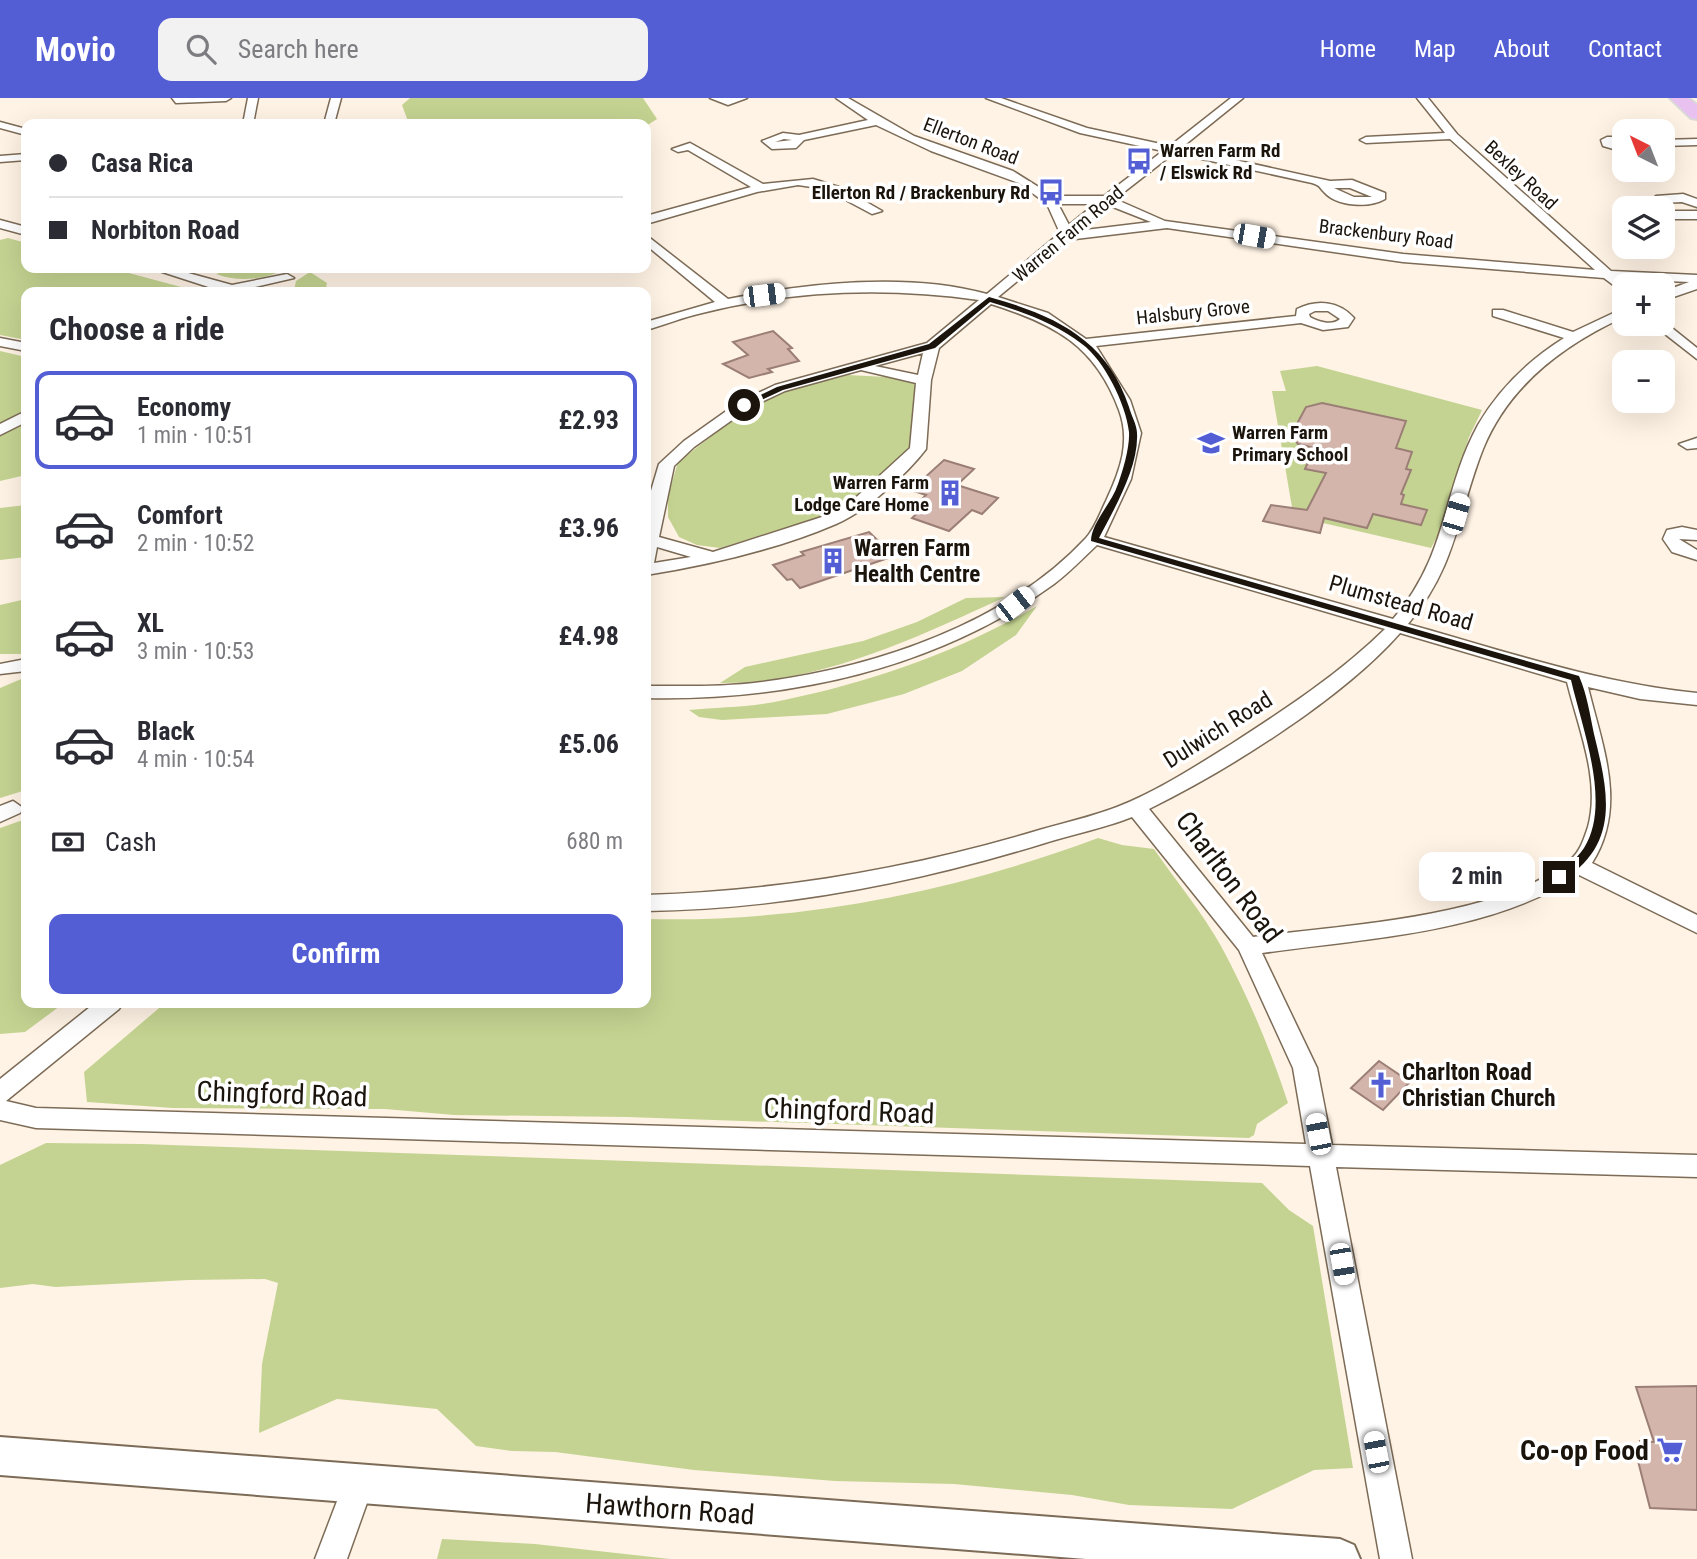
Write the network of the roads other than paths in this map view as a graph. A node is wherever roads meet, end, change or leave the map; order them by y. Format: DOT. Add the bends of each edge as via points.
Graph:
graph roads {
  1 [pos="226,98"];
  2 [pos="253,98"];
  3 [pos="336,98"];
  4 [pos="715,98"];
  5 [pos="742,98"];
  6 [pos="841,98"];
  7 [pos="991,98"];
  8 [pos="1238,98"];
  9 [pos="1422,98"];
  10 [pos="1678,98"];
  11 [pos="176,100"];
  12 [pos="1697,114"];
  13 [pos="249,119"];
  14 [pos="330,119"];
  15 [pos="876,122"];
  16 [pos="0,125"];
  17 [pos="21,131"];
  18 [pos="1453,136"];
  19 [pos="799,138"];
  20 [pos="1366,140"];
  21 [pos="1697,142"];
  22 [pos="1675,143"];
  23 [pos="678,149"];
  24 [pos="1173,150"];
  25 [pos="21,157"];
  26 [pos="0,159"];
  27 [pos="1329,185"];
  28 [pos="763,189"];
  29 [pos="1675,198"];
  30 [pos="1050,200"];
  31 [pos="1107,200"];
  32 [pos="1697,203"];
  33 [pos="876,211"];
  34 [pos="1675,213"];
  35 [pos="1695,218"];
  36 [pos="651,219"];
  37 [pos="1167,224"];
  38 [pos="2,226"];
  39 [pos="21,230"];
  40 [pos="1068,236"];
  41 [pos="651,243"];
  42 [pos="1697,270"];
  43 [pos="1602,272"];
  44 [pos="173,273"];
  45 [pos="294,273"];
  46 [pos="287,278"];
  47 [pos="1612,280"];
  48 [pos="1697,281"];
  49 [pos="221,287"];
  50 [pos="251,287"];
  51 [pos="282,287"];
  52 [pos="1675,291"];
  53 [pos="989,299"];
  54 [pos="723,302"];
  55 [pos="1498,313"];
  56 [pos="1612,318"];
  57 [pos="1303,319"];
  58 [pos="651,324"];
  59 [pos="1675,336"];
  60 [pos="1576,337"];
  61 [pos="0,342"];
  62 [pos="1087,343"];
  63 [pos="21,346"];
  64 [pos="932,346"];
  65 [pos="1697,355"];
  66 [pos="851,370"];
  67 [pos="924,380"];
  68 [pos="21,419"];
  69 [pos="0,430"];
  70 [pos="651,534"];
  71 [pos="1697,535"];
  72 [pos="1094,539"];
  73 [pos="651,540"];
  74 [pos="1697,555"];
  75 [pos="712,558"];
  76 [pos="651,569"];
  77 [pos="1395,627"];
  78 [pos="21,665"];
  79 [pos="3,669"];
  80 [pos="1576,678"];
  81 [pos="651,692"];
  82 [pos="1697,699"];
  83 [pos="1136,807"];
  84 [pos="1578,865"];
  85 [pos="651,903"];
  86 [pos="1697,925"];
  87 [pos="1248,946"];
  88 [pos="105,1008"];
  89 [pos="0,1093"];
  90 [pos="0,1111"];
  91 [pos="1322,1156"];
  92 [pos="1697,1166"];
  93 [pos="0,1456"];
  94 [pos="358,1486"];
  95 [pos="331,1559"];
  96 [pos="1340,1559"];
  97 [pos="1396,1559"];
  1 -- 11 [label="street"];
  2 -- 13 [label="street"];
  3 -- 14 [label="street"];
  4 -- 5 [label="street" via="728,102"];
  6 -- 15 [label="street, Ellerton Road"];
  7 -- 24 [label="street" via="1084,131"];
  8 -- 24 [label="street, Warren Farm Road"];
  9 -- 18 [label="street, Bexley Road"];
  10 -- 12 [label="main road"];
  15 -- 19 [label="street"];
  15 -- 30 [label="street, Ellerton Road" via="1012,176"];
  16 -- 17 [label="street"];
  18 -- 20 [label="street"];
  18 -- 43 [label="street, Bexley Road"];
  21 -- 22 [label="street"];
  23 -- 28 [label="street" via="690,146"];
  24 -- 27 [label="street"];
  24 -- 31 [label="street, Warren Farm Road"];
  25 -- 26 [label="street"];
  28 -- 33 [label="street" via="811,181"];
  28 -- 36 [label="street"];
  29 -- 32 [label="street"];
  30 -- 31 [label="street"];
  30 -- 40 [label="street"];
  31 -- 37 [label="street, Brackenbury Road"];
  31 -- 40 [label="street, Warren Farm Road"];
  34 -- 35 [label="street"];
  37 -- 40 [label="street, Brackenbury Road"];
  37 -- 43 [label="street, Brackenbury Road" via="1403,258"];
  38 -- 39 [label="street"];
  40 -- 53 [label="street, Warren Farm Road"];
  41 -- 54 [label="street"];
  42 -- 43 [label="street, Brackenbury Road"];
  43 -- 47 [label="street"];
  43 -- 48 [label="street, Brackenbury Road"];
  44 -- 49 [label="street"];
  45 -- 46 [label="street"];
  46 -- 50 [label="street"];
  46 -- 51 [label="street"];
  48 -- 52 [label="street, Brackenbury Road"];
  53 -- 54 [label="street" via="930,288 866,285"];
  53 -- 62 [label="street" via="1049,321"];
  53 -- 64 [label="street, Warren Farm Road"];
  54 -- 58 [label="street"];
  55 -- 60 [label="street"];
  56 -- 60 [label="street, Dulwich Road"];
  57 -- 62 [label="street, Halsbury Grove"];
  59 -- 65 [label="street"];
  60 -- 77 [label="street, Dulwich Road" via="1540,362 1502,399 1475,448 1449,536 1426,588"];
  61 -- 63 [label="street"];
  62 -- 72 [label="street" via="1118,384 1133,433 1123,485"];
  64 -- 66 [label="street, Warren Farm Road"];
  64 -- 67 [label="street"];
  66 -- 67 [label="street, Warren Farm Road" via="892,372"];
  66 -- 70 [label="street, Warren Farm Road" via="768,394 744,405 689,444 667,464"];
  67 -- 75 [label="street" via="918,449 858,505 831,520"];
  68 -- 69 [label="street"];
  71 -- 74 [label="street" via="1682,532 1671,539 1683,552"];
  72 -- 77 [label="street, Plumstead Road"];
  72 -- 81 [label="street" via="1015,604 911,652 786,683 716,692"];
  73 -- 75 [label="street"];
  75 -- 76 [label="street"];
  77 -- 80 [label="street, Plumstead Road"];
  77 -- 83 [label="street, Dulwich Road" via="1346,678"];
  78 -- 79 [label="street"];
  80 -- 82 [label="street, Plumstead Road" via="1640,693"];
  80 -- 84 [label="street" via="1602,790 1600,822"];
  83 -- 85 [label="street, Dulwich Road" via="895,878 805,894"];
  83 -- 87 [label="street, Charlton Road"];
  84 -- 86 [label="street"];
  84 -- 87 [label="street" via="1543,887 1508,901 1433,919"];
  87 -- 91 [label="street, Charlton Road" via="1305,1068"];
  88 -- 89 [label="street"];
  90 -- 91 [label="street, Chingford Road" via="50,1118"];
  91 -- 92 [label="street, Chingford Road"];
  91 -- 97 [label="street, Charlton Road"];
  93 -- 94 [label="street, Hawthorn Road"];
  94 -- 95 [label="street"];
  94 -- 96 [label="street, Hawthorn Road"];
}
